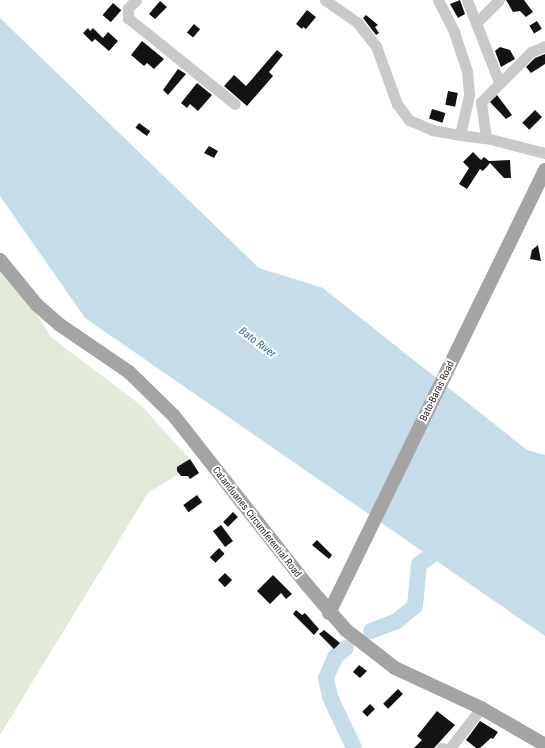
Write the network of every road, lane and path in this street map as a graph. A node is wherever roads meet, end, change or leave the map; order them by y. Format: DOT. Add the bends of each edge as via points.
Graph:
graph roads {
  1 [pos="136,0"];
  2 [pos="325,0"];
  3 [pos="438,0"];
  4 [pos="467,0"];
  5 [pos="499,0"];
  6 [pos="477,22"];
  7 [pos="545,46"];
  8 [pos="499,82"];
  9 [pos="235,104"];
  10 [pos="460,135"];
  11 [pos="486,138"];
  12 [pos="545,153"];
  13 [pos="545,170"];
  14 [pos="0,260"];
  15 [pos="330,613"];
  16 [pos="481,708"];
  17 [pos="545,745"];
  18 [pos="450,748"];
  1 -- 9 [label="street" via="128,8 128,18"];
  2 -- 10 [label="street" via="357,22 376,46 397,104 409,120 432,130"];
  3 -- 10 [label="street" via="454,32 467,71 469,95"];
  4 -- 6 [label="street"];
  5 -- 6 [label="street"];
  6 -- 8 [label="street"];
  7 -- 8 [label="street" via="531,52"];
  8 -- 11 [label="street" via="481,102"];
  10 -- 11 [label="street"];
  11 -- 12 [label="street"];
  13 -- 15 [label="main road, Bato-Baras Road"];
  14 -- 15 [label="main road, Catanduanes Circumferential Road" via="37,305 60,325 129,372 174,416"];
  15 -- 16 [label="main road, Catanduanes Circumferential Road" via="367,648 395,668"];
  16 -- 17 [label="main road, Catanduanes Circumferential Road"];
  16 -- 18 [label="street"];
}
